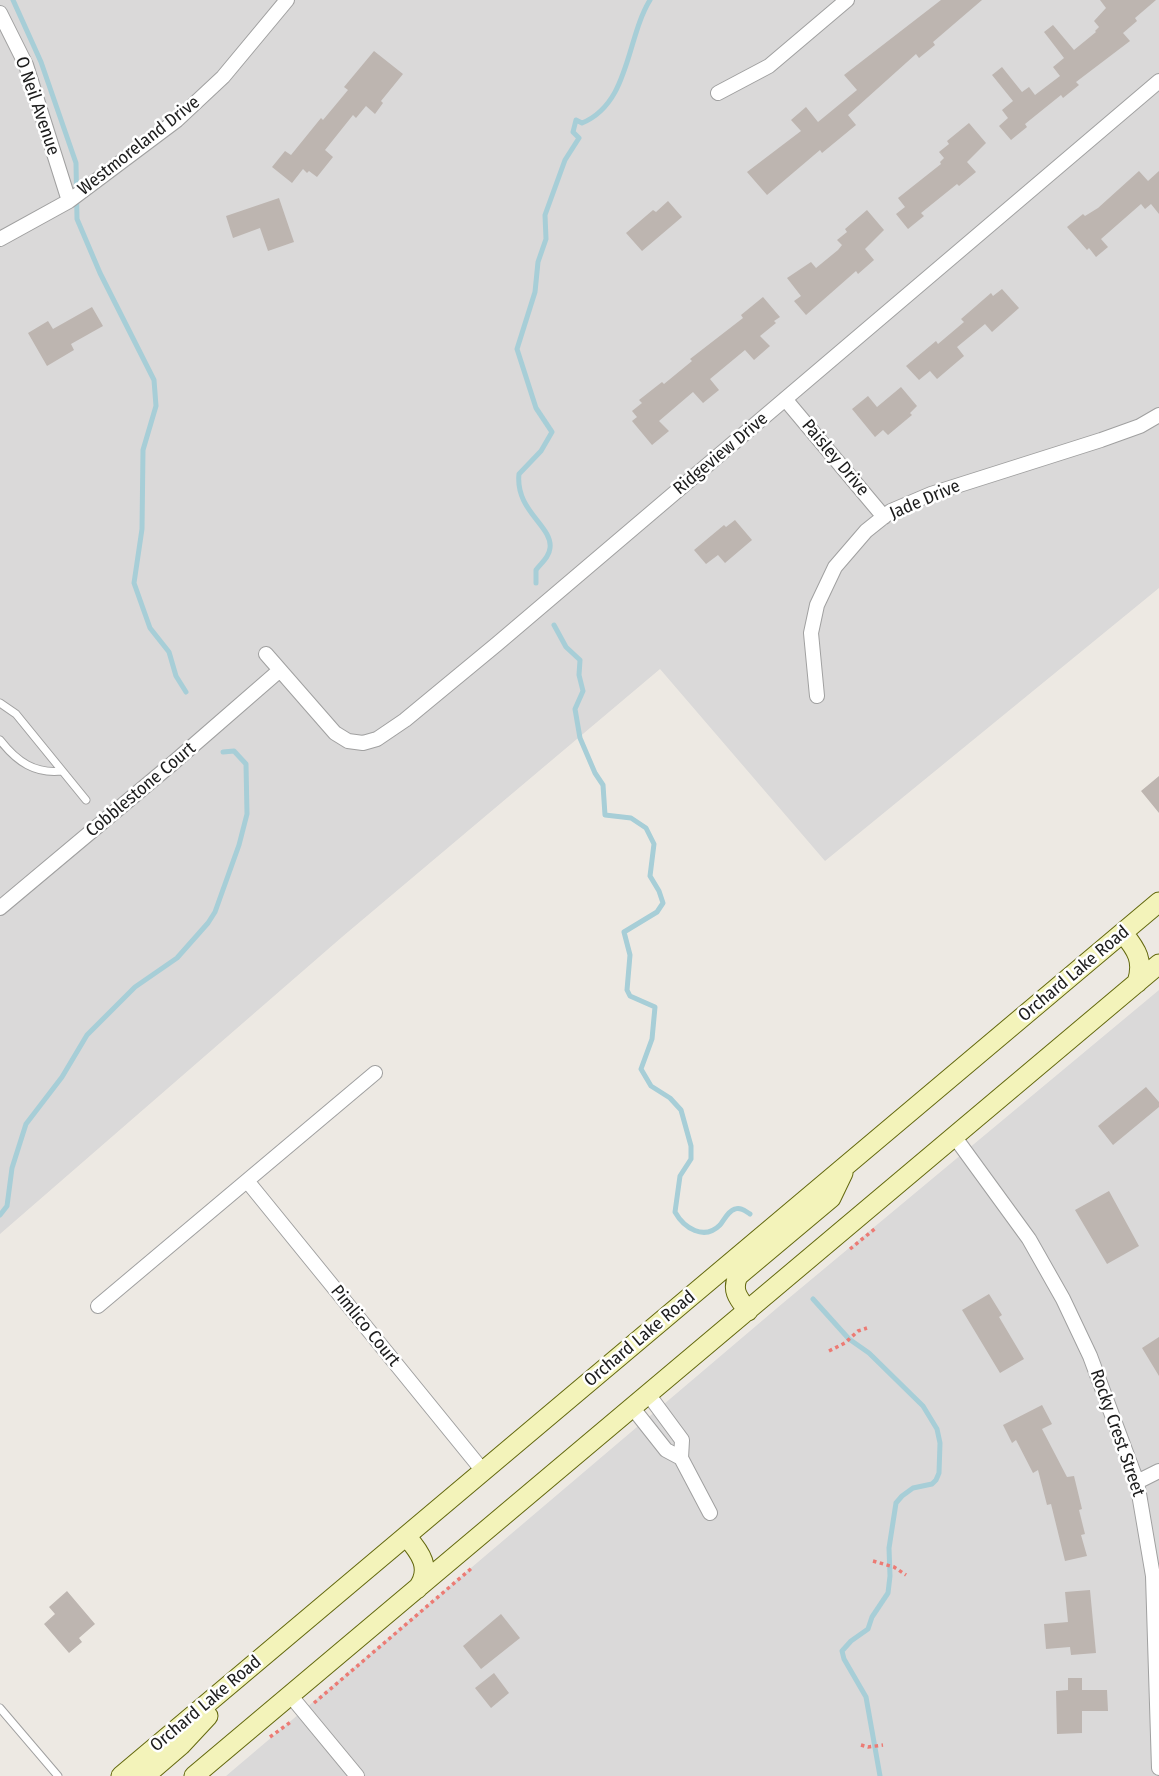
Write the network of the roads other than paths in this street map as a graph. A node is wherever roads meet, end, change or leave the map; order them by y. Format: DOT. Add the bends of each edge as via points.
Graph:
graph roads {
  1 [pos="287,0"];
  2 [pos="847,0"];
  3 [pos="0,13"];
  4 [pos="1159,80"];
  5 [pos="718,93"];
  6 [pos="69,201"];
  7 [pos="0,239"];
  8 [pos="785,399"];
  9 [pos="1159,415"];
  10 [pos="884,517"];
  11 [pos="266,654"];
  12 [pos="280,670"];
  13 [pos="817,696"];
  14 [pos="0,703"];
  15 [pos="0,740"];
  16 [pos="62,771"];
  17 [pos="86,800"];
  18 [pos="1159,902"];
  19 [pos="0,908"];
  20 [pos="1123,933"];
  21 [pos="1159,964"];
  22 [pos="1137,983"];
  23 [pos="375,1073"];
  24 [pos="954,1136"];
  25 [pos="846,1166"];
  26 [pos="247,1182"];
  27 [pos="97,1306"];
  28 [pos="748,1311"];
  29 [pos="648,1394"];
  30 [pos="632,1407"];
  31 [pos="681,1458"];
  32 [pos="483,1471"];
  33 [pos="1159,1471"];
  34 [pos="1137,1482"];
  35 [pos="710,1513"];
  36 [pos="406,1536"];
  37 [pos="414,1593"];
  38 [pos="222,1691"];
  39 [pos="290,1695"];
  40 [pos="0,1708"];
  41 [pos="1159,1768"];
  42 [pos="58,1776"];
  43 [pos="121,1776"];
  44 [pos="145,1776"];
  45 [pos="194,1776"];
  46 [pos="357,1776"];
  1 -- 6 [label="street, Westmoreland Drive" via="199,101"];
  2 -- 5 [label="street" via="769,66"];
  3 -- 6 [label="street, O Neil Avenue" via="26,65"];
  4 -- 8 [label="street, Ridgeview Drive"];
  6 -- 7 [label="street, Westmoreland Drive"];
  8 -- 10 [label="street, Paisley Drive"];
  8 -- 12 [label="street, Ridgeview Drive" via="377,739 362,743 335,733"];
  9 -- 10 [label="street, Jade Drive" via="1101,440 931,494"];
  10 -- 13 [label="street, Jade Drive" via="835,567 817,605 811,632"];
  11 -- 12 [label="street, Ridgeview Drive"];
  12 -- 19 [label="street, Cobblestone Court"];
  14 -- 16 [label="lane" via="16,714"];
  15 -- 16 [label="lane" via="32,769"];
  16 -- 17 [label="lane"];
  18 -- 20 [label="main road, Orchard Lake Road"];
  20 -- 22 [label="main road" via="1139,955"];
  20 -- 25 [label="main road, Orchard Lake Road"];
  21 -- 22 [label="main road"];
  22 -- 24 [label="main road"];
  23 -- 26 [label="street"];
  24 -- 28 [label="main road"];
  24 -- 34 [label="street, Rocky Crest Street" via="1029,1239 1063,1299 1090,1356"];
  25 -- 28 [label="main road" via="831,1198 738,1276 736,1296"];
  25 -- 32 [label="main road, Orchard Lake Road"];
  26 -- 27 [label="street"];
  26 -- 32 [label="street, Pimlico Court"];
  28 -- 29 [label="main road"];
  29 -- 30 [label="main road"];
  29 -- 31 [label="street" via="682,1440"];
  30 -- 31 [label="street" via="666,1450"];
  30 -- 37 [label="main road"];
  31 -- 35 [label="street"];
  32 -- 36 [label="main road, Orchard Lake Road"];
  33 -- 34 [label="street"];
  34 -- 41 [label="street, Rocky Crest Street" via="1153,1576"];
  36 -- 37 [label="main road" via="421,1552 424,1563 421,1584"];
  36 -- 38 [label="main road, Orchard Lake Road"];
  37 -- 39 [label="main road"];
  38 -- 43 [label="main road, Orchard Lake Road"];
  38 -- 44 [label="main road" via="209,1715"];
  39 -- 45 [label="main road"];
  39 -- 46 [label="street"];
  40 -- 42 [label="lane"];
}
